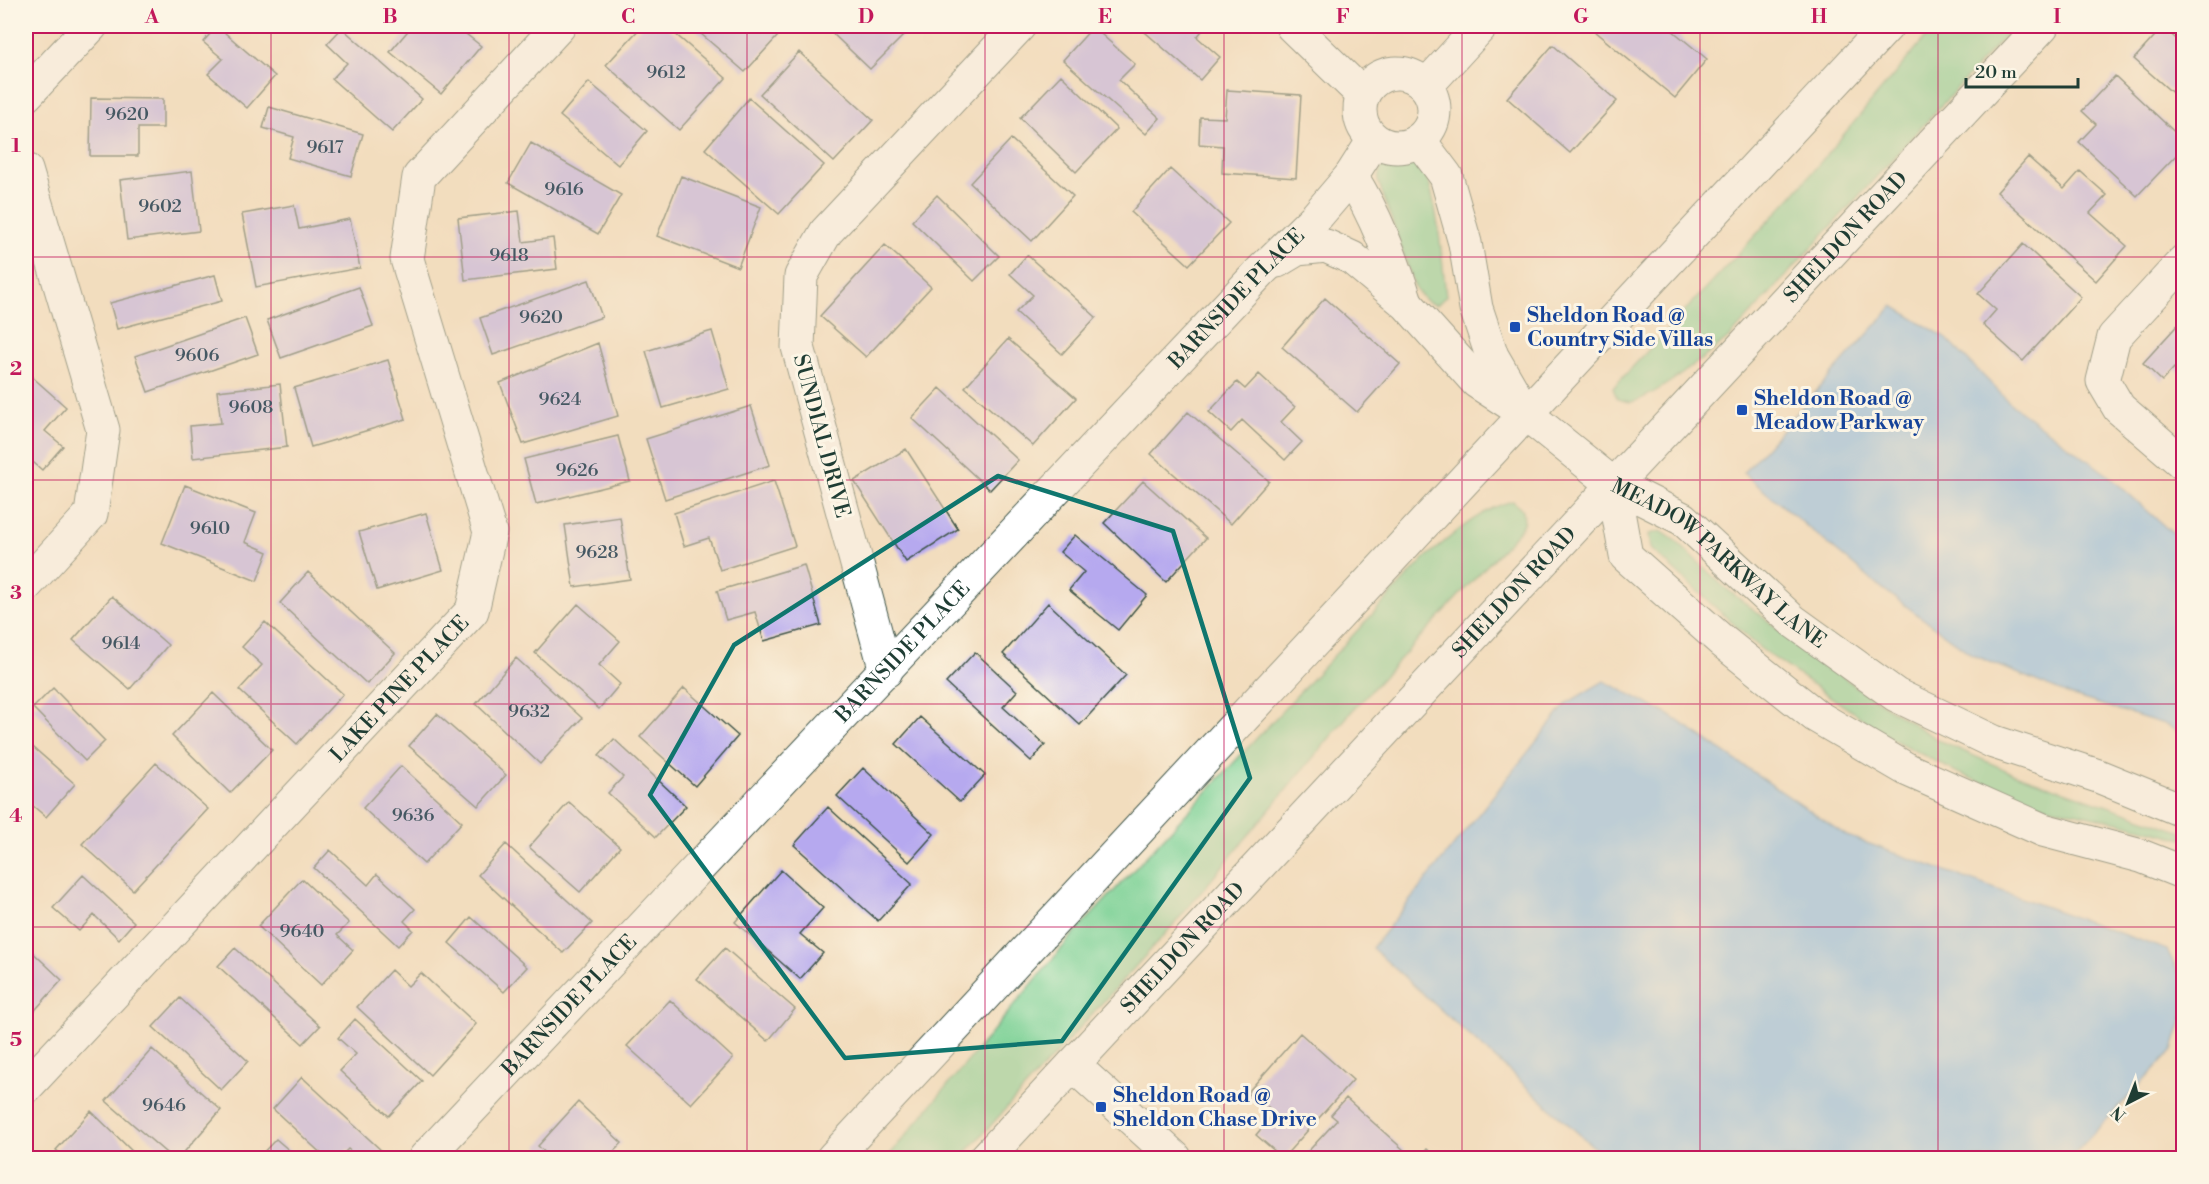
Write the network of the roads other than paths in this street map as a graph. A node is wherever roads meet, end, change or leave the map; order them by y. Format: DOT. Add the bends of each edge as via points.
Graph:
graph roads {
  1 [pos="91,26"];
  2 [pos="559,26"];
  3 [pos="1019,26"];
  4 [pos="1292,26"];
  5 [pos="1481,26"];
  6 [pos="1887,26"];
  7 [pos="2042,26"];
  8 [pos="1426,86"];
  9 [pos="1362,94"];
  10 [pos="26,95"];
  11 [pos="1374,140"];
  12 [pos="1419,140"];
  13 [pos="26,170"];
  14 [pos="1351,176"];
  15 [pos="2184,261"];
  16 [pos="1261,272"];
  17 [pos="1407,304"];
  18 [pos="1525,413"];
  19 [pos="2184,464"];
  20 [pos="1613,484"];
  21 [pos="26,585"];
  22 [pos="885,671"];
  23 [pos="2184,811"];
  24 [pos="2184,873"];
  25 [pos="1073,1065"];
  26 [pos="26,1087"];
  27 [pos="424,1158"];
  28 [pos="833,1158"];
  29 [pos="986,1158"];
  30 [pos="1175,1158"];
  1 -- 10 [label="street"];
  2 -- 26 [label="street, LAKE PINE PLACE" via="419,177 407,259 490,532 472,612"];
  3 -- 22 [label="street, SUNDIAL DRIVE" via="826,232 801,276 798,347"];
  4 -- 9 [label="street"];
  5 -- 8 [label="street"];
  6 -- 18 [label="street"];
  7 -- 20 [label="street, SHELDON ROAD"];
  8 -- 9 [label="street" via="1404,73 1391,72 1369,84"];
  8 -- 12 [label="street" via="1435,108 1428,132"];
  9 -- 11 [label="street" via="1360,119"];
  11 -- 12 [label="street" via="1397,148"];
  11 -- 14 [label="street, BARNSIDE PLACE"];
  12 -- 18 [label="street" via="1446,176 1465,243 1476,308 1492,356"];
  13 -- 21 [label="street" via="103,430 91,514"];
  14 -- 16 [label="street, BARNSIDE PLACE"];
  14 -- 17 [label="street" via="1390,255"];
  15 -- 19 [label="street" via="2114,337 2103,381 2119,408"];
  16 -- 17 [label="street" via="1297,249 1326,246 1352,258"];
  16 -- 22 [label="street, BARNSIDE PLACE"];
  17 -- 18 [label="street" via="1477,381"];
  18 -- 20 [label="street"];
  18 -- 28 [label="street"];
  20 -- 23 [label="street, MEADOW PARKWAY LANE" via="1683,519 1793,621 1896,695 1994,742 2098,776"];
  20 -- 24 [label="street, MEADOW PARKWAY LANE" via="1626,556 1815,716 1908,770 2043,830 2141,856"];
  20 -- 25 [label="street, SHELDON ROAD"];
  22 -- 27 [label="street, BARNSIDE PLACE"];
  25 -- 29 [label="street, SHELDON ROAD"];
  25 -- 30 [label="street"];
}
